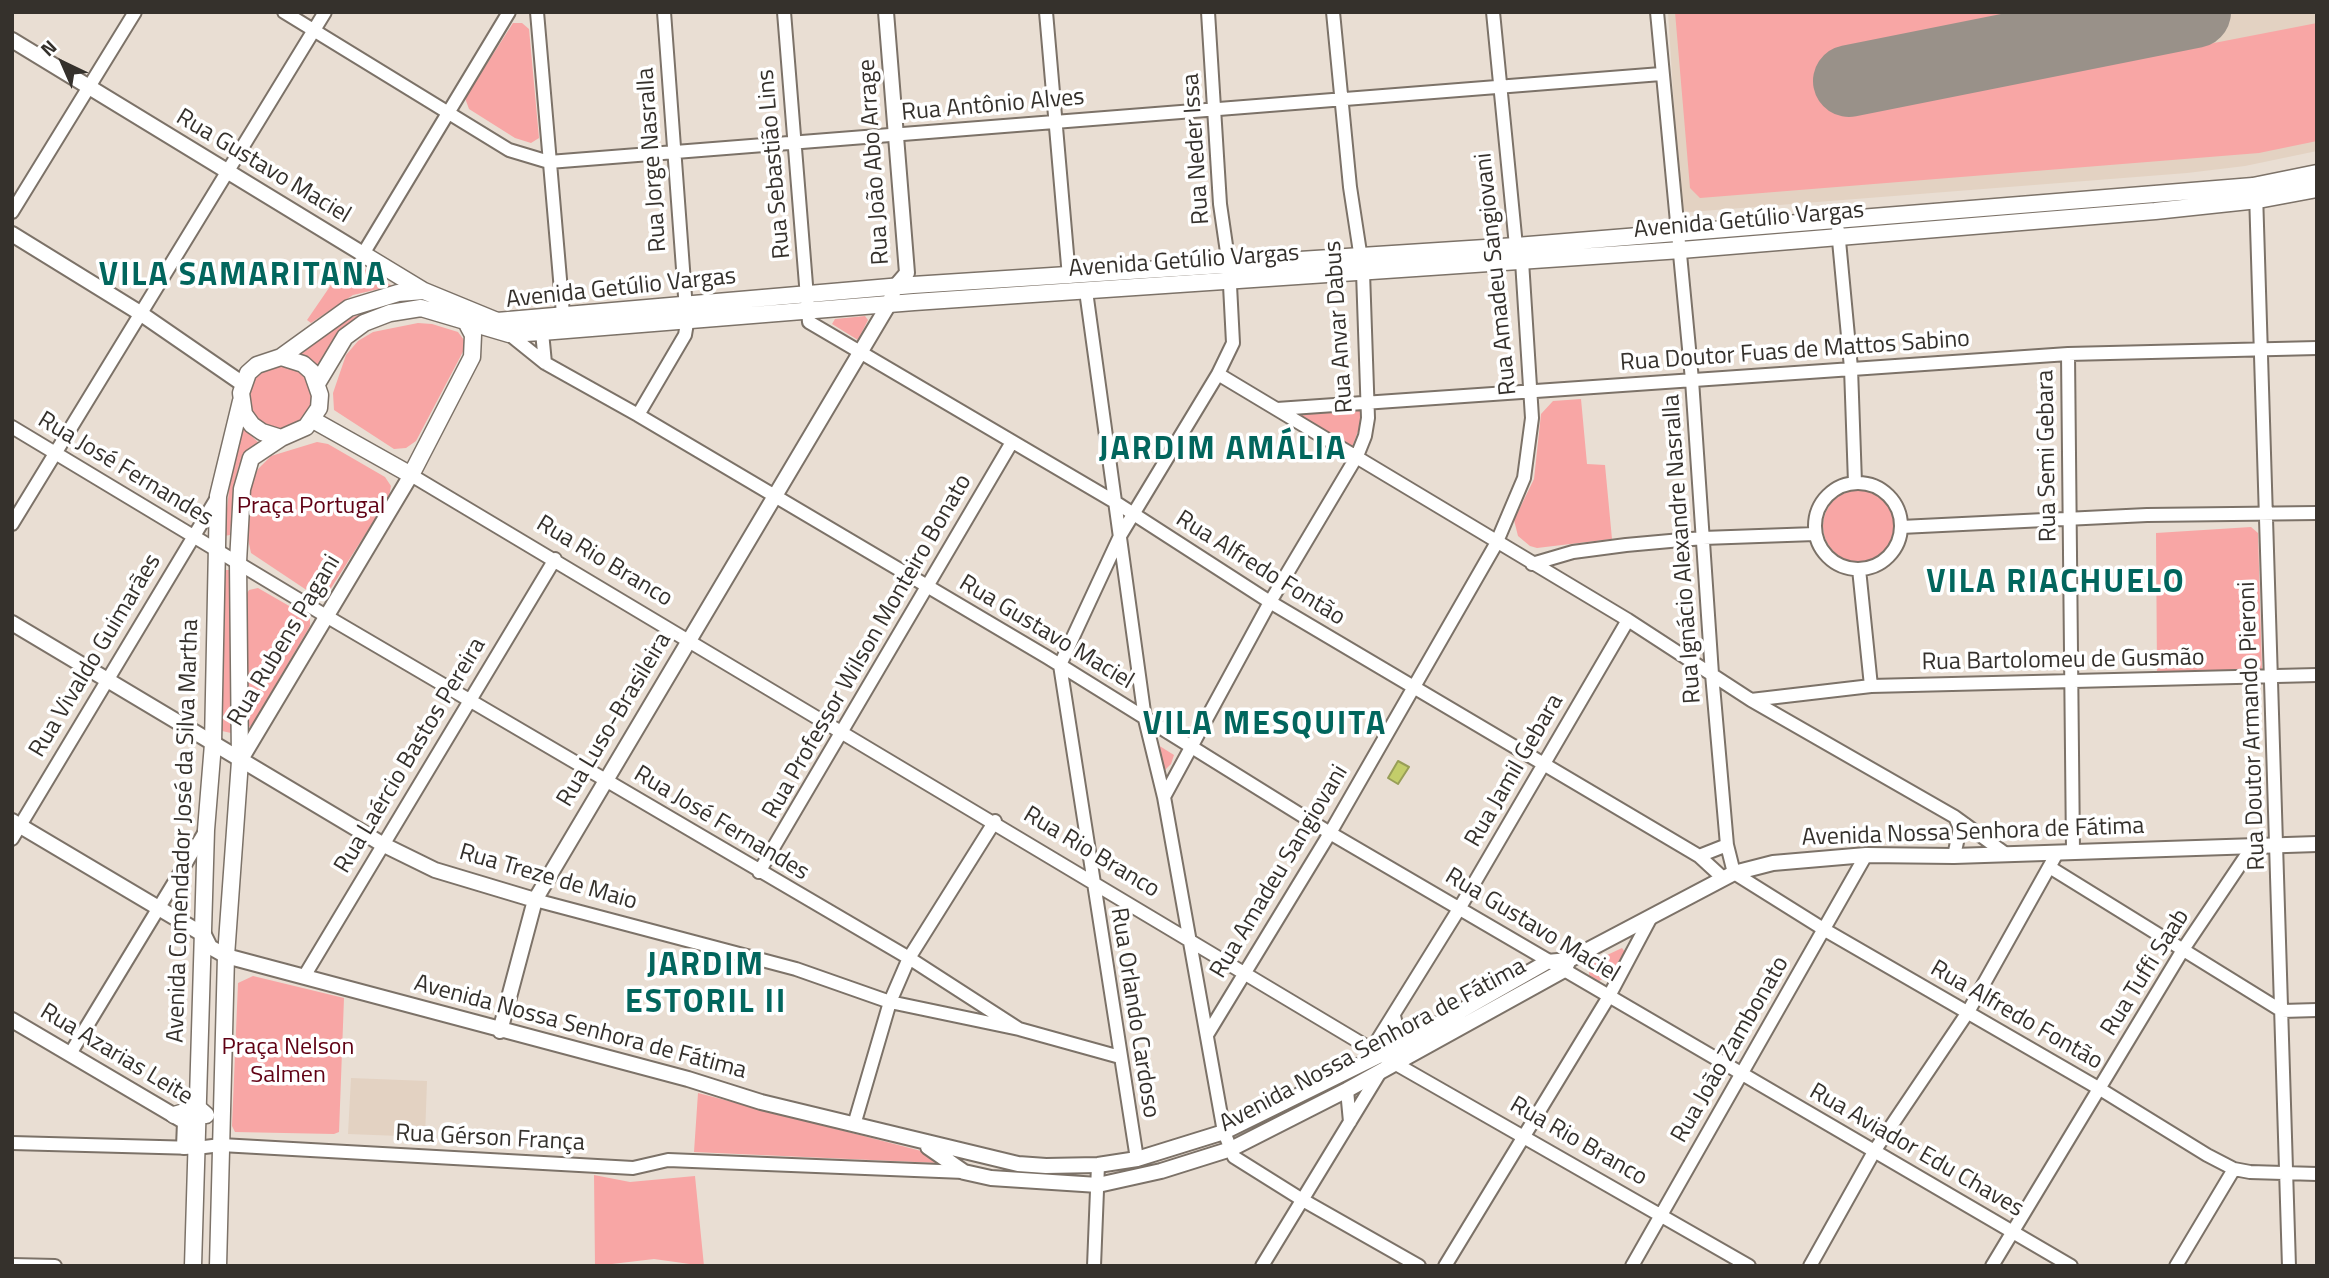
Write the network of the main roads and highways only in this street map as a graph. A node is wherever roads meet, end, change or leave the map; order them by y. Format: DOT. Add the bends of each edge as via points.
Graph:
graph roads {
  1 [pos="2317,173"];
  2 [pos="2317,189"];
  3 [pos="2256,193"];
  4 [pos="363,254"];
  5 [pos="1519,254"];
  6 [pos="1229,274"];
  7 [pos="911,287"];
  8 [pos="424,291"];
  9 [pos="465,320"];
  10 [pos="497,321"];
  11 [pos="509,334"];
  12 [pos="281,357"];
  13 [pos="318,382"];
  14 [pos="242,393"];
  15 [pos="313,420"];
  16 [pos="281,438"];
  17 [pos="204,935"];
  18 [pos="227,935"];
  19 [pos="221,1087"];
  20 [pos="197,1088"];
  21 [pos="198,1108"];
  22 [pos="185,1122"];
  23 [pos="222,1127"];
  24 [pos="193,1266"];
  25 [pos="218,1266"];
  1 -- 3 [label="main road, Avenida Getúlio Vargas"];
  2 -- 3 [label="main road, Avenida Getúlio Vargas"];
  3 -- 5 [label="main road, Avenida Getúlio Vargas" via="1838,219 1677,233"];
  3 -- 5 [label="main road, Avenida Getúlio Vargas" via="1681,250"];
  4 -- 8 [label="main road, Rua Gustavo Maciel"];
  5 -- 6 [label="main road, Avenida Getúlio Vargas"];
  6 -- 7 [label="main road, Avenida Getúlio Vargas" via="1069,277"];
  6 -- 7 [label="main road, Avenida Getúlio Vargas" via="1086,291"];
  7 -- 10 [label="main road, Avenida Getúlio Vargas"];
  7 -- 11 [label="main road, Avenida Getúlio Vargas" via="889,304"];
  8 -- 10 [label="main road, Rua Gustavo Maciel"];
  8 -- 12 [label="main road" via="398,293 349,308"];
  9 -- 11 [label="main road"];
  9 -- 13 [label="main road" via="421,308 364,323 345,337"];
  9 -- 15 [label="main road, Rua Rubens Pagani" via="473,335 472,357 411,475"];
  10 -- 11 [label="main road, Avenida Getúlio Vargas"];
  12 -- 13 [label="main road" via="303,364"];
  12 -- 14 [label="main road" via="257,365"];
  13 -- 15 [label="main road" via="319,408"];
  14 -- 16 [label="main road" via="252,425"];
  14 -- 17 [label="main road, Avenida Comendador José da Silva Martha" via="218,496"];
  15 -- 16 [label="main road" via="298,433"];
  16 -- 18 [label="main road, Avenida Comendador José da Silva Martha" via="251,458 244,473 238,562 240,761"];
  17 -- 18 [label="main road" via="215,924"];
  17 -- 20 [label="main road, Avenida Comendador José da Silva Martha"];
  18 -- 19 [label="main road, Avenida Comendador José da Silva Martha" via="232,956"];
  19 -- 20 [label="main road"];
  19 -- 23 [label="main road, Avenida Comendador José da Silva Martha"];
  20 -- 21 [label="main road, Avenida Comendador José da Silva Martha"];
  21 -- 22 [label="main road"];
  21 -- 22 [label="main road, Avenida Comendador José da Silva Martha"];
  21 -- 23 [label="main road"];
  22 -- 24 [label="main road, Avenida Comendador José da Silva Martha" via="190,1148"];
  23 -- 25 [label="main road, Avenida Comendador José da Silva Martha"];
}
